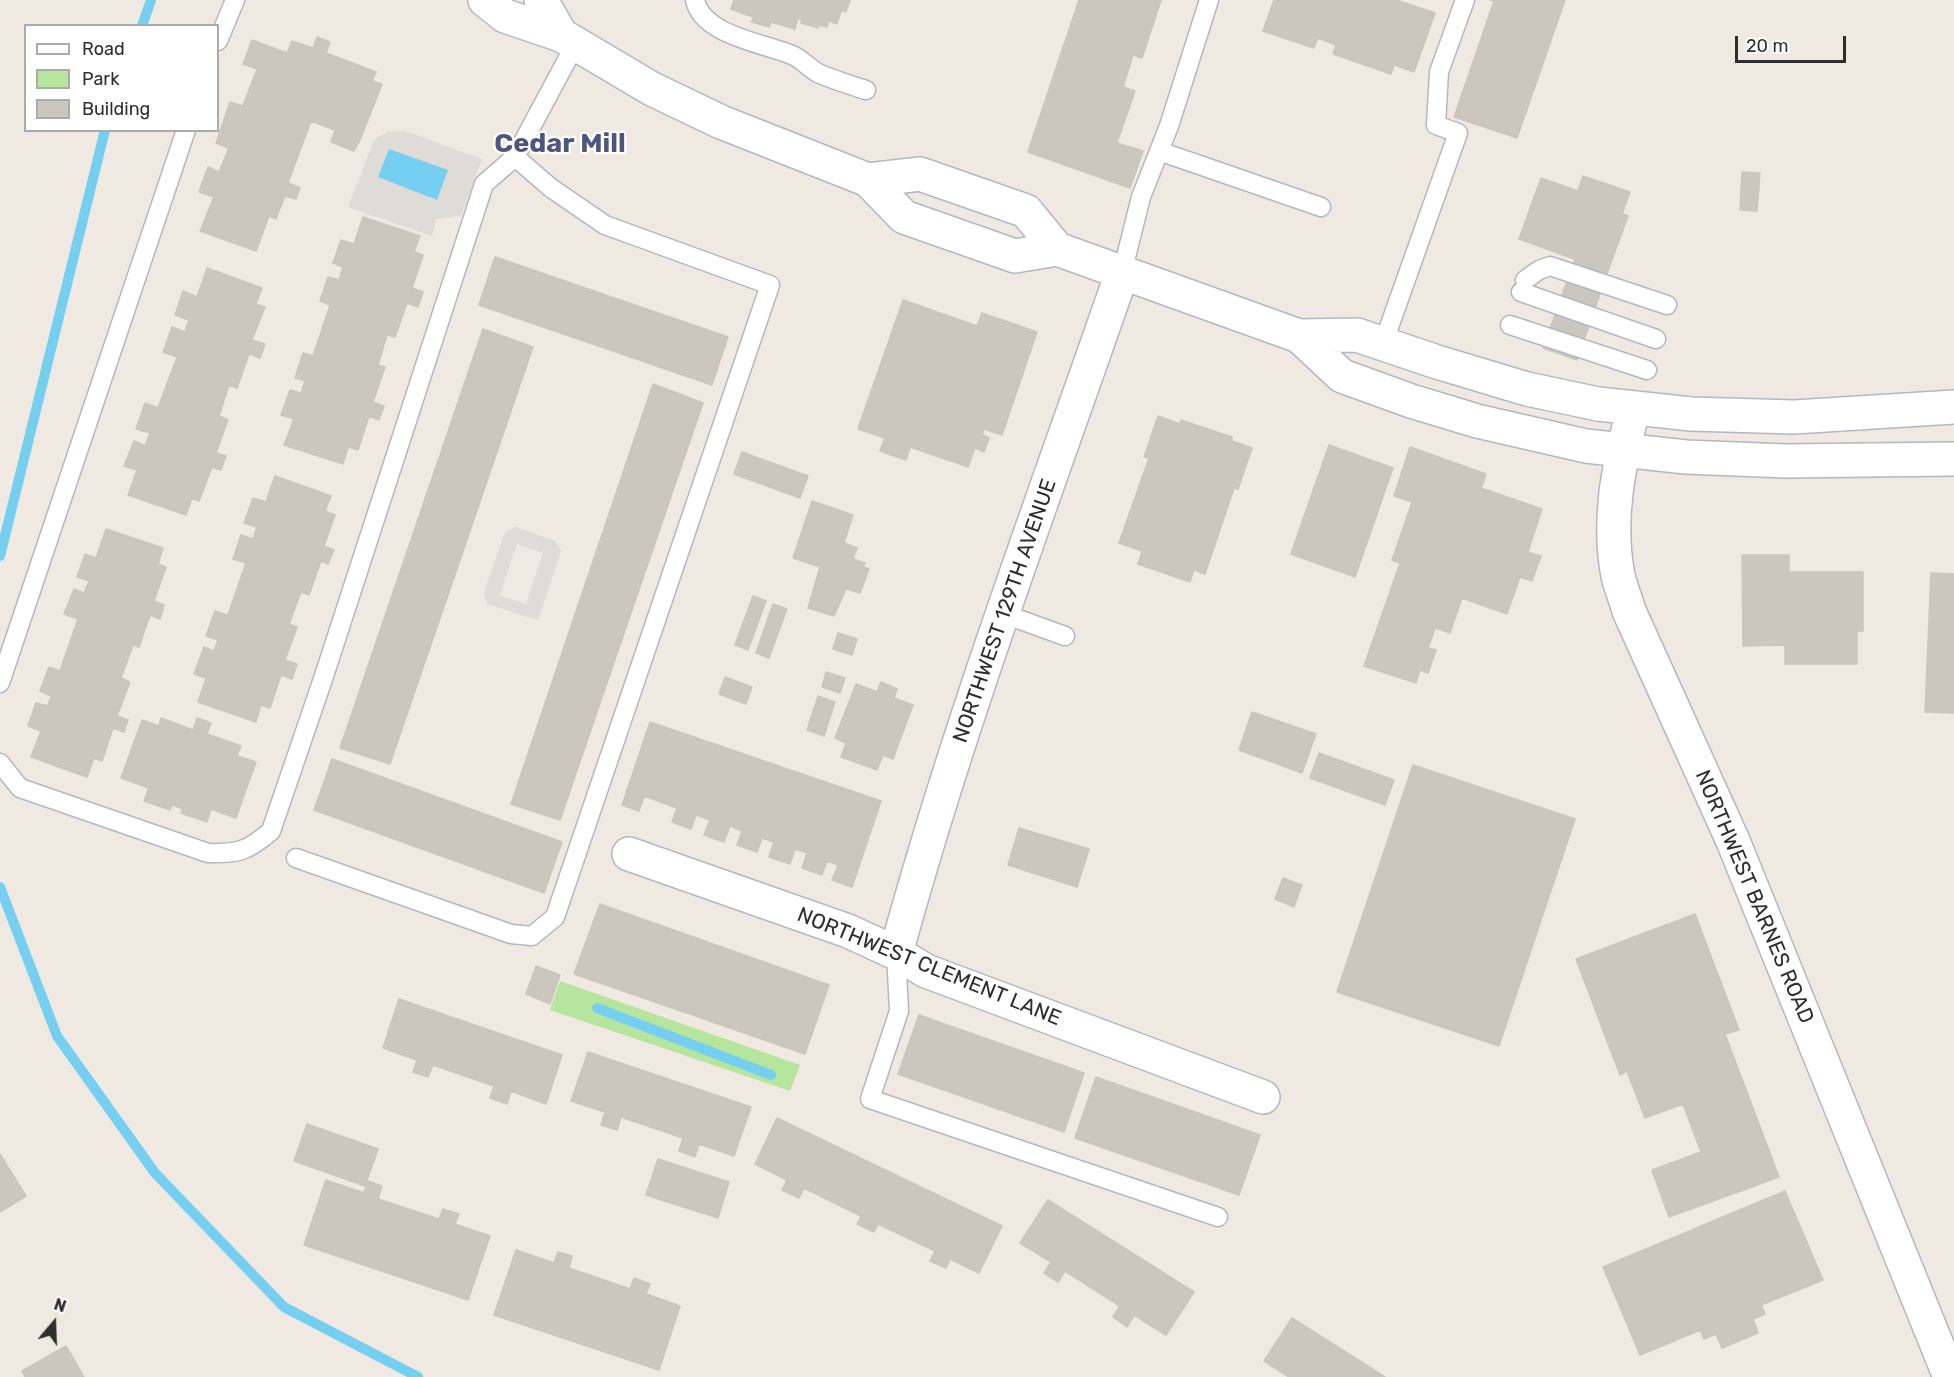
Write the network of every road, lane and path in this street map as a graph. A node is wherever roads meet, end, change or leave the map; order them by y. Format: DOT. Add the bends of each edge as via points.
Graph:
graph roads {
  1 [pos="235,0"];
  2 [pos="484,0"];
  3 [pos="541,0"];
  4 [pos="695,0"];
  5 [pos="1209,0"];
  6 [pos="1465,0"];
  7 [pos="219,39"];
  8 [pos="568,40"];
  9 [pos="866,90"];
  10 [pos="185,132"];
  11 [pos="1159,151"];
  12 [pos="515,157"];
  13 [pos="868,180"];
  14 [pos="1321,207"];
  15 [pos="1057,249"];
  16 [pos="1122,273"];
  17 [pos="1667,305"];
  18 [pos="1510,325"];
  19 [pos="1299,336"];
  20 [pos="1656,339"];
  21 [pos="1383,344"];
  22 [pos="1647,370"];
  23 [pos="1954,407"];
  24 [pos="1634,410"];
  25 [pos="1622,452"];
  26 [pos="1954,459"];
  27 [pos="1004,614"];
  28 [pos="1065,636"];
  29 [pos="0,683"];
  30 [pos="0,763"];
  31 [pos="629,854"];
  32 [pos="296,858"];
  33 [pos="896,953"];
  34 [pos="1263,1097"];
  35 [pos="1218,1217"];
  36 [pos="1950,1377"];
  1 -- 7 [label="lane"];
  2 -- 8 [label="main road" via="505,16"];
  3 -- 8 [label="main road"];
  4 -- 9 [label="lane" via="704,18 723,31 794,55 817,72"];
  5 -- 11 [label="lane"];
  6 -- 21 [label="lane" via="1439,72 1436,114 1436,125 1458,133"];
  8 -- 12 [label="lane"];
  8 -- 13 [label="main road" via="652,89 721,122"];
  10 -- 29 [label="lane"];
  11 -- 14 [label="lane"];
  11 -- 16 [label="lane" via="1141,197"];
  12 -- 30 [label="lane" via="484,184 271,831 256,845 232,854 208,853 20,788"];
  12 -- 32 [label="lane" via="551,188 605,225 770,285 555,917 532,936 511,934"];
  13 -- 15 [label="main road" via="904,217 1016,256"];
  13 -- 15 [label="main road" via="920,174 1026,211"];
  15 -- 16 [label="main road"];
  16 -- 19 [label="main road"];
  16 -- 27 [label="main road, NORTHWEST 129TH AVENUE"];
  17 -- 20 [label="lane" via="1550,266 1539,270 1523,286"];
  18 -- 22 [label="lane"];
  19 -- 21 [label="main road" via="1357,335"];
  19 -- 25 [label="main road" via="1342,376 1411,401 1550,439"];
  21 -- 24 [label="main road" via="1527,389"];
  23 -- 24 [label="main road" via="1794,417"];
  24 -- 25 [label="main road, NORTHWEST BARNES ROAD"];
  25 -- 26 [label="main road" via="1786,461"];
  25 -- 36 [label="main road, NORTHWEST BARNES ROAD" via="1613,526 1618,578 1629,611 1733,842"];
  27 -- 28 [label="lane"];
  27 -- 33 [label="main road, NORTHWEST 129TH AVENUE" via="941,799"];
  31 -- 33 [label="main road, NORTHWEST CLEMENT LANE" via="848,931"];
  33 -- 34 [label="main road, NORTHWEST CLEMENT LANE" via="926,971"];
  33 -- 35 [label="lane" via="899,1011 870,1099"];
}
